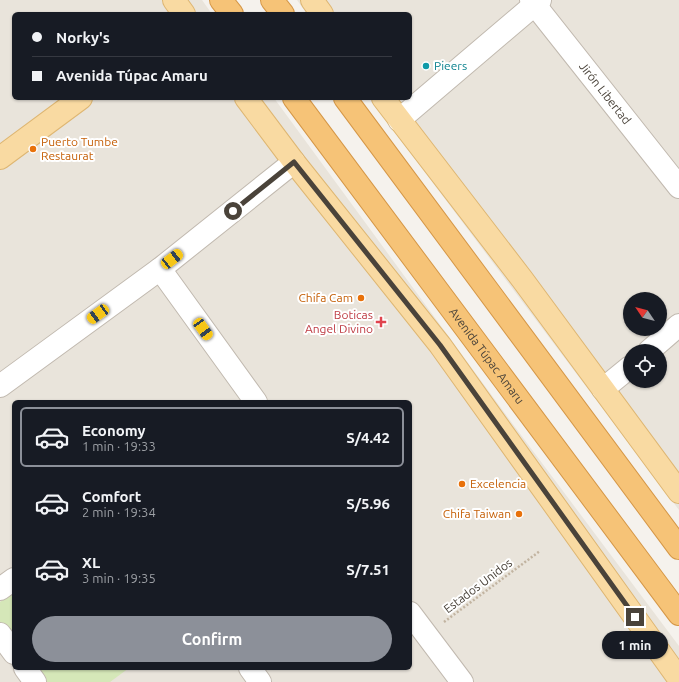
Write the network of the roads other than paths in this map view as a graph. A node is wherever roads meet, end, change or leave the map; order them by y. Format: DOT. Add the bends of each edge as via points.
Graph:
graph roads {
  1 [pos="174,0"];
  2 [pos="221,0"];
  3 [pos="272,0"];
  4 [pos="312,0"];
  5 [pos="535,2"];
  6 [pos="183,12"];
  7 [pos="230,12"];
  8 [pos="281,12"];
  9 [pos="321,12"];
  10 [pos="78,100"];
  11 [pos="248,100"];
  12 [pos="295,100"];
  13 [pos="346,100"];
  14 [pos="384,100"];
  15 [pos="399,120"];
  16 [pos="0,158"];
  17 [pos="294,162"];
  18 [pos="679,187"];
  19 [pos="160,269"];
  20 [pos="679,325"];
  21 [pos="657,344"];
  22 [pos="623,373"];
  23 [pos="0,386"];
  24 [pos="603,389"];
  25 [pos="254,400"];
  26 [pos="679,492"];
  27 [pos="679,548"];
  28 [pos="12,580"];
  29 [pos="0,589"];
  30 [pos="679,614"];
  31 [pos="412,616"];
  32 [pos="0,634"];
  33 [pos="12,650"];
  34 [pos="26,670"];
  35 [pos="251,670"];
  36 [pos="679,679"];
  37 [pos="35,682"];
  38 [pos="260,682"];
  39 [pos="462,682"];
  1 -- 6 [label="main road"];
  2 -- 7 [label="highway"];
  3 -- 8 [label="highway"];
  4 -- 9 [label="main road"];
  5 -- 15 [label="street"];
  5 -- 18 [label="street, Jirón Libertad"];
  10 -- 16 [label="main road"];
  11 -- 17 [label="main road"];
  12 -- 30 [label="highway, Avenida Túpac Amaru"];
  13 -- 27 [label="highway"];
  14 -- 15 [label="main road"];
  15 -- 24 [label="main road"];
  17 -- 19 [label="street"];
  17 -- 36 [label="main road" via="440,345"];
  19 -- 23 [label="street"];
  19 -- 25 [label="street"];
  20 -- 21 [label="street"];
  22 -- 24 [label="street"];
  24 -- 26 [label="main road"];
  28 -- 29 [label="street"];
  31 -- 39 [label="street"];
  32 -- 33 [label="street"];
  34 -- 37 [label="street"];
  35 -- 38 [label="street"];
}
